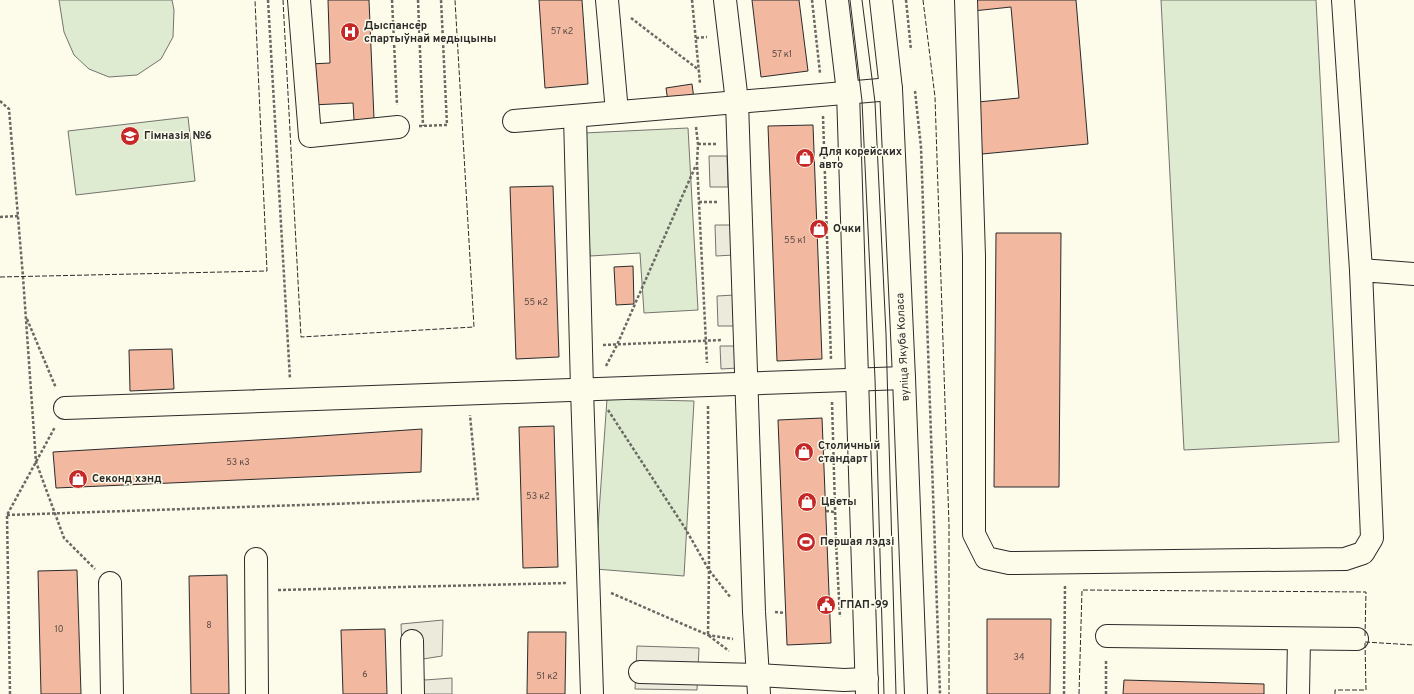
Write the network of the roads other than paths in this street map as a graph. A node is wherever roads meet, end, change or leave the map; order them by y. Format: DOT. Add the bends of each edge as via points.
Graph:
graph roads {
  1 [pos="298,0"];
  2 [pos="607,0"];
  3 [pos="725,0"];
  4 [pos="837,0"];
  5 [pos="881,0"];
  6 [pos="966,0"];
  7 [pos="1343,0"];
  8 [pos="891,89"];
  9 [pos="848,92"];
  10 [pos="737,102"];
  11 [pos="617,112"];
  12 [pos="575,116"];
  13 [pos="514,120"];
  14 [pos="398,127"];
  15 [pos="1361,270"];
  16 [pos="1414,274"];
  17 [pos="904,378"];
  18 [pos="857,379"];
  19 [pos="747,383"];
  20 [pos="582,389"];
  21 [pos="65,408"];
  22 [pos="256,560"];
  23 [pos="110,583"];
  24 [pos="1107,636"];
  25 [pos="1299,639"];
  26 [pos="1357,639"];
  27 [pos="412,641"];
  28 [pos="640,672"];
  29 [pos="759,685"];
  30 [pos="867,686"];
  31 [pos="112,694"];
  32 [pos="257,694"];
  33 [pos="413,694"];
  34 [pos="592,694"];
  35 [pos="916,694"];
  36 [pos="1298,694"];
  1 -- 14 [label="main road" via="310,136"];
  2 -- 11 [label="main road"];
  3 -- 10 [label="main road"];
  4 -- 9 [label="main road"];
  5 -- 8 [label="main road, вуліца Якуба Коласа"];
  6 -- 15 [label="main road" via="974,256 974,534 986,558 1009,563 1345,559 1363,553 1372,538"];
  7 -- 15 [label="main road"];
  8 -- 9 [label="main road"];
  8 -- 17 [label="main road, вуліца Якуба Коласа"];
  9 -- 10 [label="main road"];
  9 -- 18 [label="main road"];
  10 -- 11 [label="main road"];
  10 -- 19 [label="main road"];
  11 -- 12 [label="main road"];
  12 -- 13 [label="main road"];
  12 -- 20 [label="main road"];
  15 -- 16 [label="main road"];
  17 -- 18 [label="main road"];
  17 -- 35 [label="main road, вуліца Якуба Коласа"];
  18 -- 19 [label="main road"];
  18 -- 30 [label="main road"];
  19 -- 20 [label="main road"];
  19 -- 29 [label="main road"];
  20 -- 21 [label="main road"];
  20 -- 34 [label="main road"];
  22 -- 32 [label="main road"];
  23 -- 31 [label="main road"];
  24 -- 25 [label="main road"];
  25 -- 26 [label="main road"];
  25 -- 36 [label="main road"];
  27 -- 33 [label="main road"];
  28 -- 29 [label="main road"];
  29 -- 30 [label="main road" via="844,680"];
}
